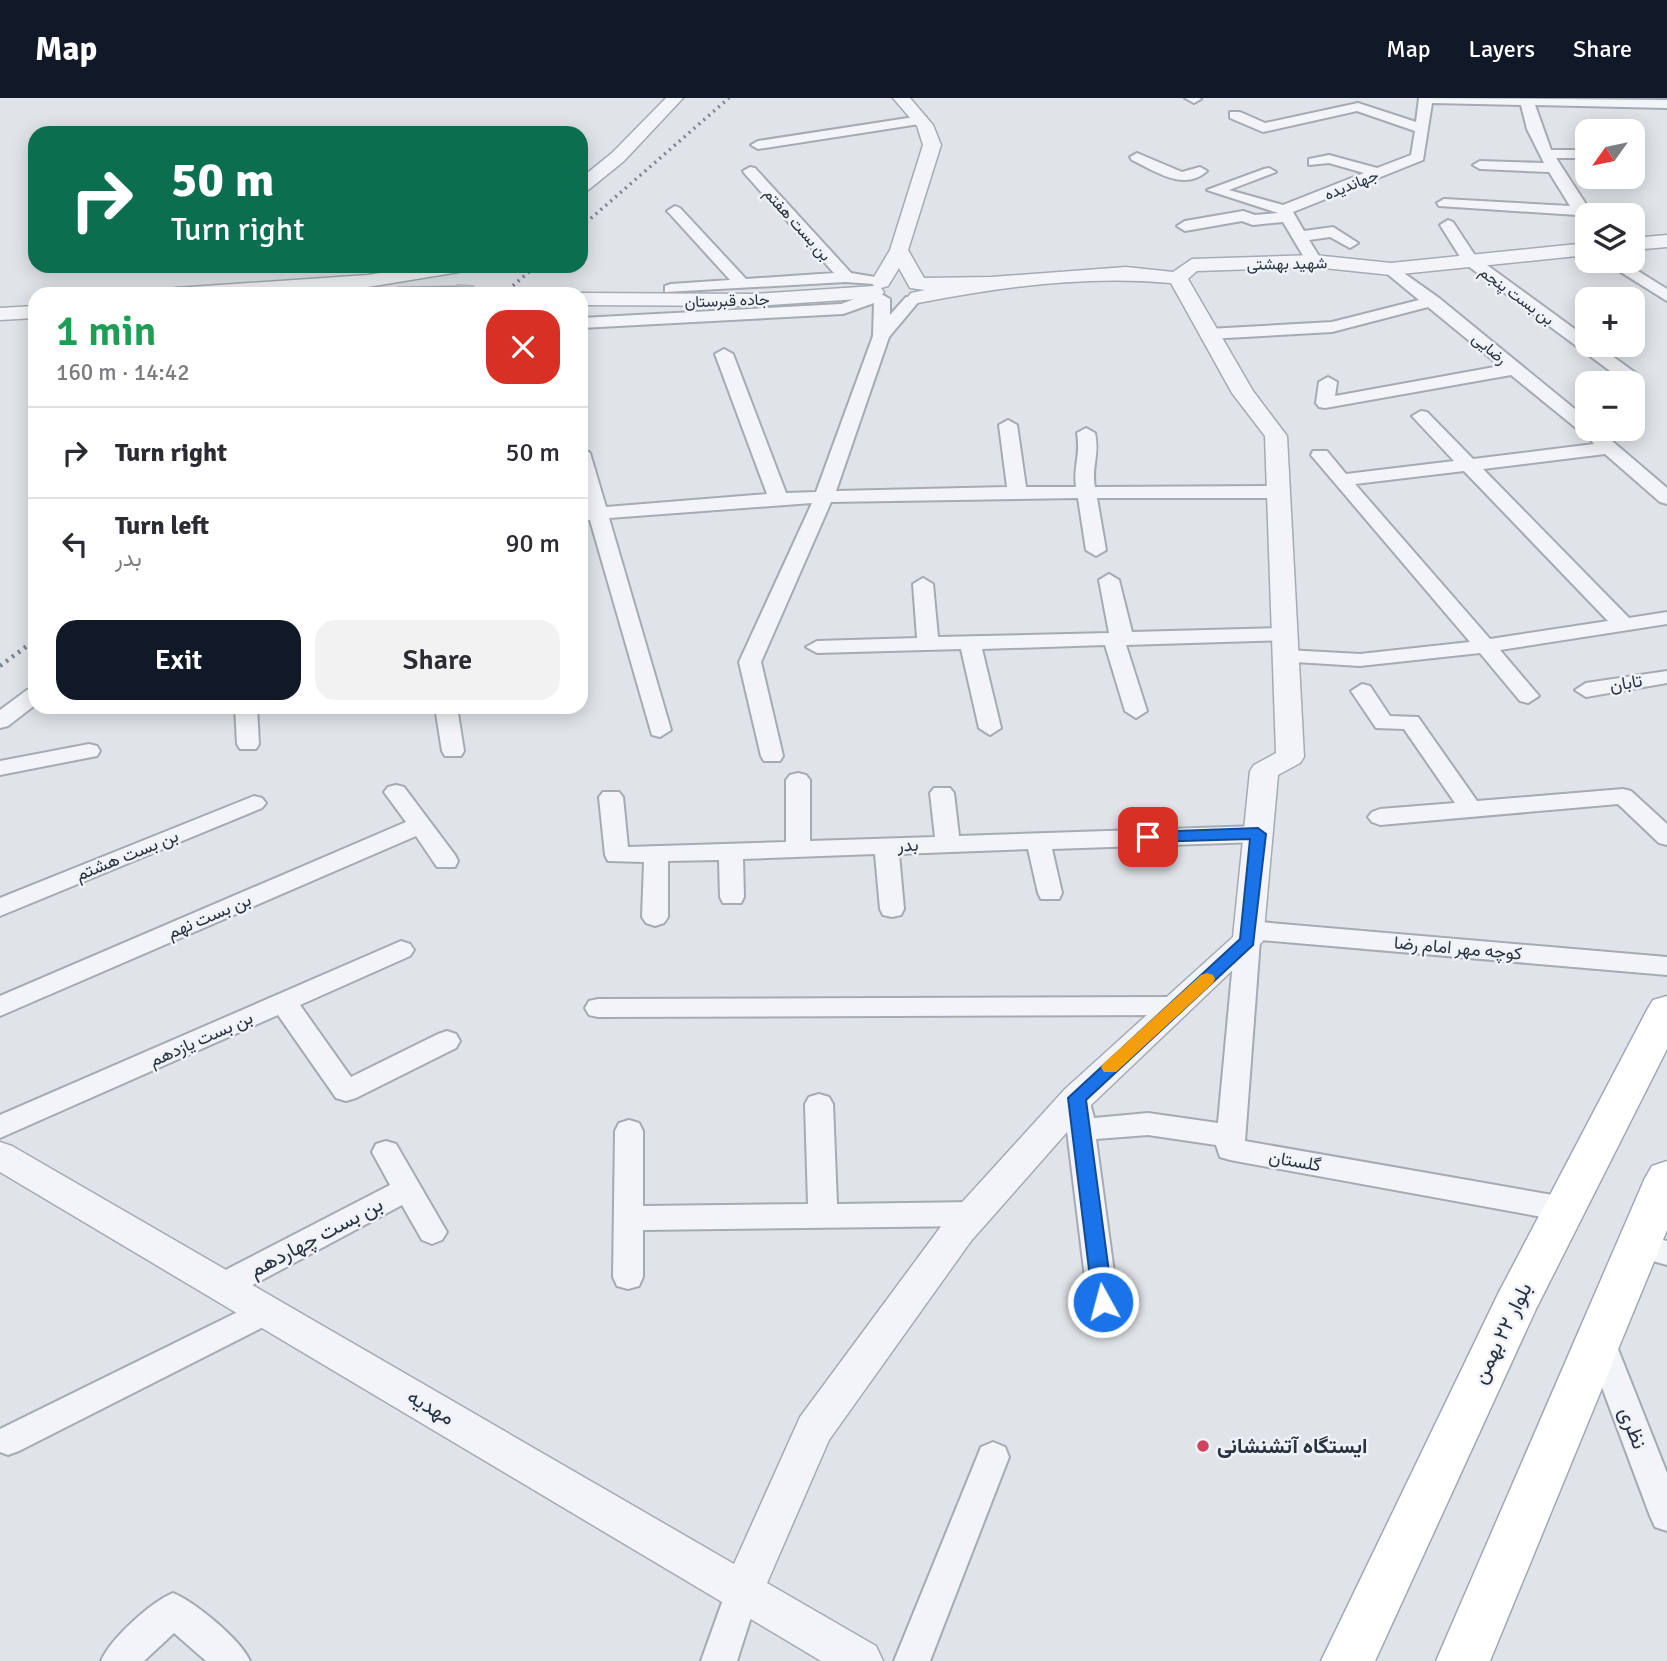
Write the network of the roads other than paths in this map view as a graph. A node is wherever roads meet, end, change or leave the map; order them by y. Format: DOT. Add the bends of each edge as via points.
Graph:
graph roads {
  1 [pos="676,98"];
  2 [pos="901,98"];
  3 [pos="1426,99"];
  4 [pos="1502,99"];
  5 [pos="1527,101"];
  6 [pos="1667,104"];
  7 [pos="1234,115"];
  8 [pos="921,120"];
  9 [pos="1422,129"];
  10 [pos="758,145"];
  11 [pos="1548,154"];
  12 [pos="1575,154"];
  13 [pos="1137,157"];
  14 [pos="1314,162"];
  15 [pos="1480,165"];
  16 [pos="1555,168"];
  17 [pos="750,171"];
  18 [pos="1269,172"];
  19 [pos="1378,173"];
  20 [pos="588,181"];
  21 [pos="1234,183"];
  22 [pos="1444,203"];
  23 [pos="1578,203"];
  24 [pos="1178,208"];
  25 [pos="675,211"];
  26 [pos="1575,213"];
  27 [pos="1286,214"];
  28 [pos="1448,225"];
  29 [pos="1300,236"];
  30 [pos="1667,241"];
  31 [pos="1350,243"];
  32 [pos="1645,243"];
  33 [pos="900,250"];
  34 [pos="1575,250"];
  35 [pos="1470,260"];
  36 [pos="1314,261"];
  37 [pos="1391,269"];
  38 [pos="417,273"];
  39 [pos="1630,273"];
  40 [pos="846,277"];
  41 [pos="1178,278"];
  42 [pos="741,284"];
  43 [pos="279,287"];
  44 [pos="671,289"];
  45 [pos="878,292"];
  46 [pos="916,293"];
  47 [pos="1667,296"];
  48 [pos="588,299"];
  49 [pos="1433,301"];
  50 [pos="28,312"];
  51 [pos="0,314"];
  52 [pos="588,323"];
  53 [pos="1208,334"];
  54 [pos="881,336"];
  55 [pos="724,354"];
  56 [pos="1515,369"];
  57 [pos="1379,371"];
  58 [pos="1621,371"];
  59 [pos="1328,382"];
  60 [pos="1398,390"];
  61 [pos="1421,416"];
  62 [pos="1575,419"];
  63 [pos="1008,425"];
  64 [pos="1086,433"];
  65 [pos="1601,441"];
  66 [pos="1609,448"];
  67 [pos="1320,455"];
  68 [pos="1470,464"];
  69 [pos="1341,480"];
  70 [pos="1017,491"];
  71 [pos="1085,491"];
  72 [pos="1278,492"];
  73 [pos="824,497"];
  74 [pos="1667,498"];
  75 [pos="779,500"];
  76 [pos="590,514"];
  77 [pos="1096,550"];
  78 [pos="1109,580"];
  79 [pos="923,584"];
  80 [pos="1667,618"];
  81 [pos="1624,625"];
  82 [pos="1118,638"];
  83 [pos="970,642"];
  84 [pos="928,643"];
  85 [pos="1287,645"];
  86 [pos="1483,646"];
  87 [pos="817,647"];
  88 [pos="1667,677"];
  89 [pos="1586,690"];
  90 [pos="1362,691"];
  91 [pos="1528,696"];
  92 [pos="28,700"];
  93 [pos="1136,711"];
  94 [pos="246,714"];
  95 [pos="447,714"];
  96 [pos="0,721"];
  97 [pos="990,728"];
  98 [pos="660,730"];
  99 [pos="248,744"];
  100 [pos="89,751"];
  101 [pos="453,751"];
  102 [pos="772,755"];
  103 [pos="0,768"];
  104 [pos="798,780"];
  105 [pos="396,792"];
  106 [pos="942,793"];
  107 [pos="611,797"];
  108 [pos="254,803"];
  109 [pos="1471,809"];
  110 [pos="1380,817"];
  111 [pos="418,826"];
  112 [pos="1258,834"];
  113 [pos="1667,837"];
  114 [pos="1038,841"];
  115 [pos="948,844"];
  116 [pos="886,846"];
  117 [pos="798,849"];
  118 [pos="731,852"];
  119 [pos="656,854"];
  120 [pos="446,861"];
  121 [pos="1050,892"];
  122 [pos="732,897"];
  123 [pos="0,908"];
  124 [pos="892,909"];
  125 [pos="655,917"];
  126 [pos="1248,936"];
  127 [pos="401,950"];
  128 [pos="1667,966"];
  129 [pos="283,1002"];
  130 [pos="1178,1006"];
  131 [pos="0,1007"];
  132 [pos="598,1008"];
  133 [pos="1667,1010"];
  134 [pos="447,1041"];
  135 [pos="1077,1098"];
  136 [pos="819,1104"];
  137 [pos="0,1128"];
  138 [pos="1081,1130"];
  139 [pos="629,1132"];
  140 [pos="1231,1136"];
  141 [pos="386,1152"];
  142 [pos="0,1153"];
  143 [pos="409,1188"];
  144 [pos="1564,1209"];
  145 [pos="973,1214"];
  146 [pos="823,1215"];
  147 [pos="629,1218"];
  148 [pos="1658,1223"];
  149 [pos="432,1232"];
  150 [pos="628,1277"];
  151 [pos="223,1286"];
  152 [pos="1103,1302"];
  153 [pos="266,1311"];
  154 [pos="1599,1339"];
  155 [pos="8,1441"];
  156 [pos="993,1457"];
  157 [pos="1667,1516"];
  158 [pos="742,1592"];
  159 [pos="119,1661"];
  160 [pos="232,1661"];
  161 [pos="719,1661"];
  162 [pos="861,1661"];
  163 [pos="912,1661"];
  164 [pos="1348,1661"];
  165 [pos="1463,1661"];
  1 -- 20 [label="street"];
  2 -- 8 [label="street"];
  3 -- 4 [label="street"];
  3 -- 9 [label="street, جهاندیده"];
  4 -- 5 [label="street"];
  5 -- 6 [label="street"];
  5 -- 11 [label="street"];
  7 -- 9 [label="street" via="1264,128 1358,107"];
  8 -- 10 [label="street"];
  8 -- 33 [label="street" via="932,145"];
  9 -- 19 [label="street, جهاندیده" via="1418,157"];
  11 -- 12 [label="street"];
  11 -- 16 [label="street"];
  13 -- 21 [label="street" via="1181,177 1195,169"];
  14 -- 19 [label="street" via="1329,159"];
  15 -- 16 [label="street"];
  16 -- 23 [label="street"];
  17 -- 40 [label="street, بن بست هفتم"];
  18 -- 21 [label="street"];
  19 -- 27 [label="street, جهاندیده"];
  21 -- 27 [label="street" via="1213,190"];
  22 -- 26 [label="street"];
  24 -- 27 [label="street, جهاندیده" via="1191,225"];
  25 -- 42 [label="street"];
  27 -- 29 [label="street"];
  28 -- 35 [label="street, بن بست پنجم"];
  29 -- 31 [label="street" via="1333,232"];
  29 -- 36 [label="street"];
  30 -- 32 [label="street"];
  33 -- 45 [label="street"];
  33 -- 46 [label="street"];
  34 -- 35 [label="street, شهید بهشتی"];
  35 -- 37 [label="street, شهید بهشتی"];
  35 -- 58 [label="street, بن بست پنجم"];
  36 -- 37 [label="street, شهید بهشتی"];
  36 -- 41 [label="street, شهید بهشتی" via="1192,265"];
  37 -- 49 [label="street, رضایی"];
  38 -- 43 [label="street"];
  39 -- 47 [label="street"];
  40 -- 42 [label="street"];
  40 -- 45 [label="street"];
  41 -- 46 [label="street, شهید بهشتی" via="1126,273"];
  41 -- 53 [label="street"];
  42 -- 44 [label="street"];
  45 -- 46 [label="street, جاده قبرستان" via="903,280"];
  45 -- 48 [label="street, جاده قبرستان" via="753,300"];
  45 -- 52 [label="street" via="844,309"];
  45 -- 54 [label="street"];
  46 -- 54 [label="street"];
  49 -- 53 [label="street" via="1332,327"];
  49 -- 56 [label="street, رضایی"];
  50 -- 51 [label="street"];
  53 -- 72 [label="street" via="1243,393 1276,436"];
  54 -- 73 [label="street"];
  55 -- 75 [label="street"];
  56 -- 60 [label="street"];
  56 -- 62 [label="street, رضایی"];
  57 -- 60 [label="street"];
  59 -- 60 [label="street" via="1325,403"];
  61 -- 68 [label="street"];
  63 -- 70 [label="street"];
  64 -- 71 [label="street" via="1090,454 1083,471"];
  65 -- 66 [label="street, رضایی"];
  66 -- 68 [label="street"];
  66 -- 74 [label="street, رضایی"];
  67 -- 69 [label="street"];
  68 -- 69 [label="street"];
  68 -- 81 [label="street"];
  69 -- 86 [label="street"];
  70 -- 71 [label="street"];
  70 -- 73 [label="street"];
  71 -- 72 [label="street"];
  71 -- 77 [label="street"];
  72 -- 85 [label="street"];
  73 -- 75 [label="street"];
  73 -- 102 [label="street" via="751,662"];
  75 -- 76 [label="street"];
  76 -- 98 [label="street"];
  78 -- 82 [label="street"];
  79 -- 84 [label="street"];
  80 -- 81 [label="street"];
  81 -- 86 [label="street"];
  82 -- 83 [label="street"];
  82 -- 85 [label="street"];
  82 -- 93 [label="street"];
  83 -- 84 [label="street"];
  83 -- 97 [label="street"];
  84 -- 87 [label="street"];
  85 -- 86 [label="street" via="1360,660"];
  85 -- 112 [label="street" via="1290,757 1264,771"];
  86 -- 91 [label="street"];
  88 -- 89 [label="street, تابان"];
  90 -- 109 [label="street" via="1384,723 1410,722"];
  92 -- 96 [label="street"];
  94 -- 99 [label="street"];
  95 -- 101 [label="street"];
  100 -- 103 [label="street"];
  104 -- 117 [label="street"];
  105 -- 111 [label="street"];
  106 -- 115 [label="street"];
  107 -- 119 [label="street, بدر" via="617,855"];
  108 -- 123 [label="street, بن بست هشتم"];
  109 -- 110 [label="street"];
  109 -- 113 [label="street" via="1623,796"];
  111 -- 120 [label="street"];
  111 -- 131 [label="street, بن بست نهم"];
  112 -- 114 [label="street, بدر"];
  112 -- 126 [label="street"];
  114 -- 115 [label="street, بدر"];
  114 -- 121 [label="street"];
  115 -- 116 [label="street, بدر"];
  116 -- 117 [label="street, بدر"];
  116 -- 124 [label="street"];
  117 -- 118 [label="street, بدر"];
  118 -- 119 [label="street, بدر"];
  118 -- 122 [label="street"];
  119 -- 125 [label="street"];
  126 -- 128 [label="street, کوچه مهر امام رضا"];
  126 -- 130 [label="street"];
  126 -- 140 [label="street"];
  127 -- 129 [label="street, بن بست یازدهم"];
  129 -- 134 [label="street" via="346,1091"];
  129 -- 137 [label="street, بن بست یازدهم"];
  130 -- 132 [label="street"];
  130 -- 135 [label="street"];
  133 -- 144 [label="main road, بلوار ۲۲ بهمن"];
  135 -- 138 [label="street"];
  135 -- 145 [label="street"];
  136 -- 146 [label="street"];
  137 -- 142 [label="street"];
  138 -- 140 [label="street" via="1147,1124"];
  138 -- 152 [label="street"];
  139 -- 147 [label="street"];
  140 -- 144 [label="street, گلستان" via="1230,1149"];
  141 -- 143 [label="street"];
  142 -- 151 [label="street, مهدیه"];
  143 -- 149 [label="street"];
  143 -- 151 [label="street, بن بست چهاردهم"];
  144 -- 164 [label="main road, بلوار ۲۲ بهمن"];
  145 -- 146 [label="street"];
  145 -- 158 [label="street" via="814,1429"];
  146 -- 147 [label="street"];
  147 -- 150 [label="street"];
  148 -- 154 [label="main road"];
  151 -- 153 [label="street, مهدیه"];
  153 -- 155 [label="street"];
  153 -- 158 [label="street, مهدیه"];
  154 -- 157 [label="street, نظری"];
  154 -- 165 [label="main road"];
  156 -- 163 [label="street"];
  158 -- 161 [label="street"];
  158 -- 162 [label="street, مهدیه"];
  159 -- 160 [label="street" via="173,1610"];
}
